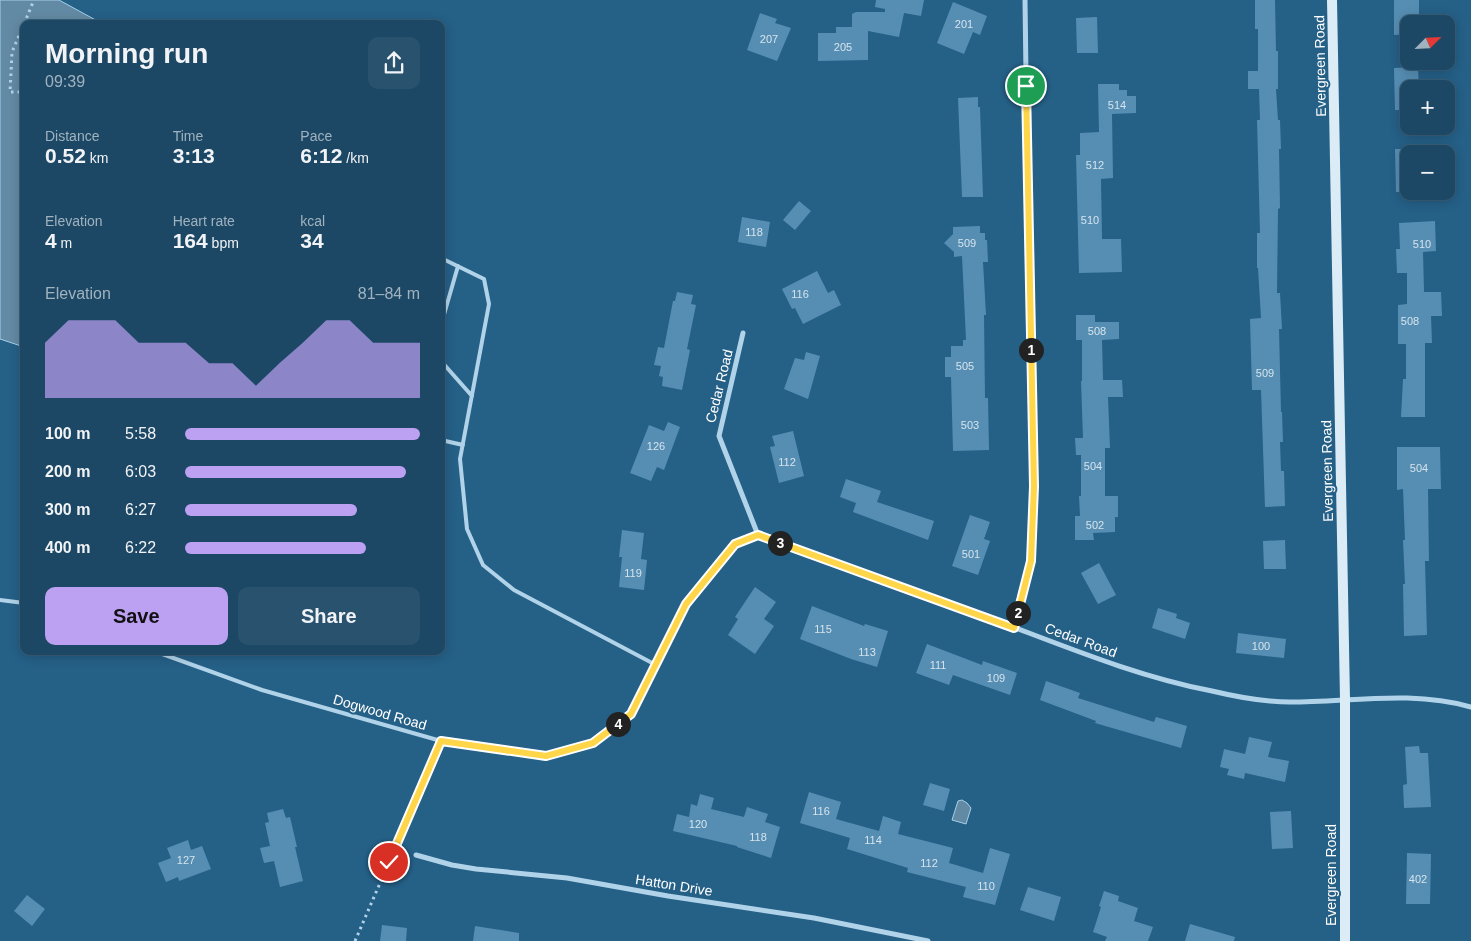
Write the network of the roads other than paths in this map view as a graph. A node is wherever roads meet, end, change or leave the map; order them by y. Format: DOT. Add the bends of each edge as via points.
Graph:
graph roads {
  1 [pos="1025,0"];
  2 [pos="1332,0"];
  3 [pos="445,260"];
  4 [pos="458,266"];
  5 [pos="445,311"];
  6 [pos="743,333"];
  7 [pos="445,366"];
  8 [pos="472,396"];
  9 [pos="445,441"];
  10 [pos="463,445"];
  11 [pos="758,535"];
  12 [pos="0,600"];
  13 [pos="20,602"];
  14 [pos="1014,628"];
  15 [pos="165,655"];
  16 [pos="656,665"];
  17 [pos="1345,699"];
  18 [pos="1471,707"];
  19 [pos="416,855"];
  20 [pos="928,941"];
  21 [pos="1345,941"];
  1 -- 14 [label="street" via="1034,486 1031,561"];
  2 -- 17 [label="street, Evergreen Road"];
  3 -- 4 [label="lane"];
  4 -- 5 [label="lane"];
  4 -- 8 [label="lane" via="484,279 490,304"];
  6 -- 11 [label="street, Cedar Road" via="719,436"];
  7 -- 8 [label="lane"];
  8 -- 10 [label="lane"];
  9 -- 10 [label="lane"];
  10 -- 16 [label="lane" via="460,459 467,530 483,566 514,590"];
  11 -- 14 [label="street, Cedar Road"];
  11 -- 16 [label="lane, Dogwood Road" via="735,544 686,604"];
  12 -- 13 [label="lane"];
  14 -- 17 [label="street, Cedar Road" via="1122,667 1211,691 1290,702"];
  15 -- 16 [label="lane, Dogwood Road" via="262,690 441,741 546,756 593,743 631,714"];
  17 -- 18 [label="street, Cedar Road" via="1419,698"];
  17 -- 21 [label="street, Evergreen Road"];
  19 -- 20 [label="street, Hatton Drive" via="476,869 567,878 814,918"];
}
